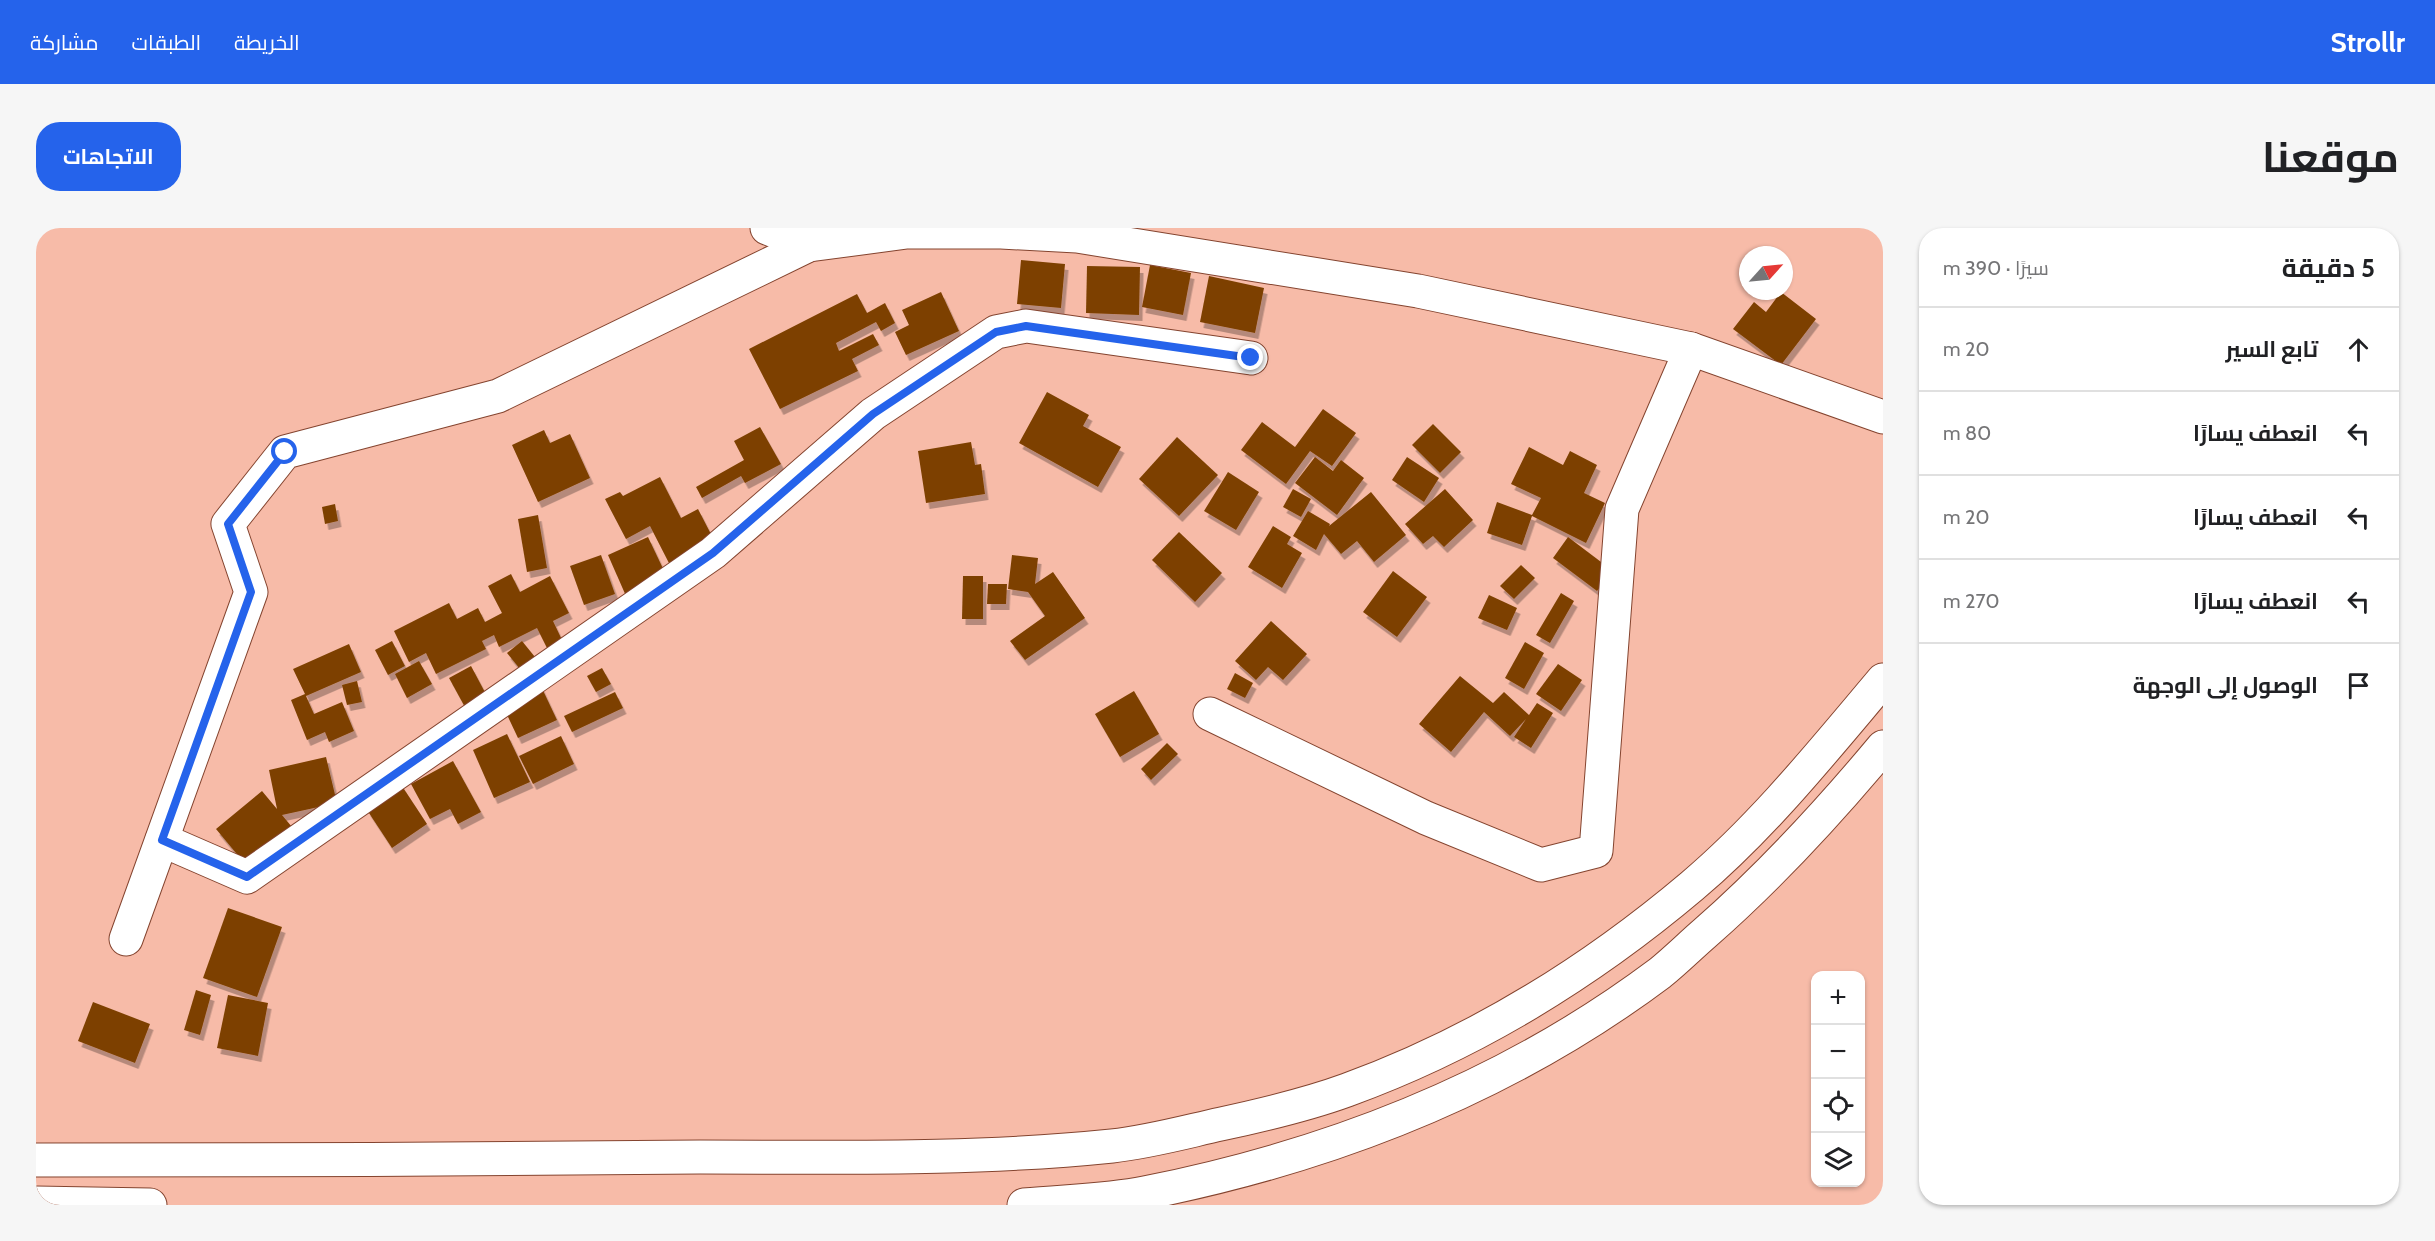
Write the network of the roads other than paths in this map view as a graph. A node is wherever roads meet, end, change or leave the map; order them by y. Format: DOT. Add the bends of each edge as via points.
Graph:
graph roads {
  1 [pos="766,228"];
  2 [pos="809,245"];
  3 [pos="1690,350"];
  4 [pos="1251,358"];
  5 [pos="1883,417"];
  6 [pos="1883,680"];
  7 [pos="1210,714"];
  8 [pos="1883,747"];
  9 [pos="162,840"];
  10 [pos="126,939"];
  11 [pos="36,1160"];
  12 [pos="36,1203"];
  13 [pos="150,1205"];
  14 [pos="1024,1205"];
  1 -- 2 [label="main road"];
  2 -- 3 [label="main road" via="907,232 1077,236 1418,291"];
  2 -- 9 [label="main road" via="498,396 285,452 228,524 251,592"];
  3 -- 5 [label="main road"];
  3 -- 7 [label="main road" via="1622,509 1596,851 1541,865 1426,818"];
  4 -- 9 [label="main road" via="1026,326 996,332 873,414 713,553 247,877"];
  6 -- 11 [label="main road" via="1767,814 1694,884 1612,949 1541,996 1460,1042 1344,1091 1271,1113 1118,1145 1013,1154"];
  8 -- 14 [label="main road" via="1836,804 1748,895 1661,972 1584,1025 1480,1084 1377,1129 1266,1165 1142,1194"];
  9 -- 10 [label="main road"];
  12 -- 13 [label="main road"];
}
